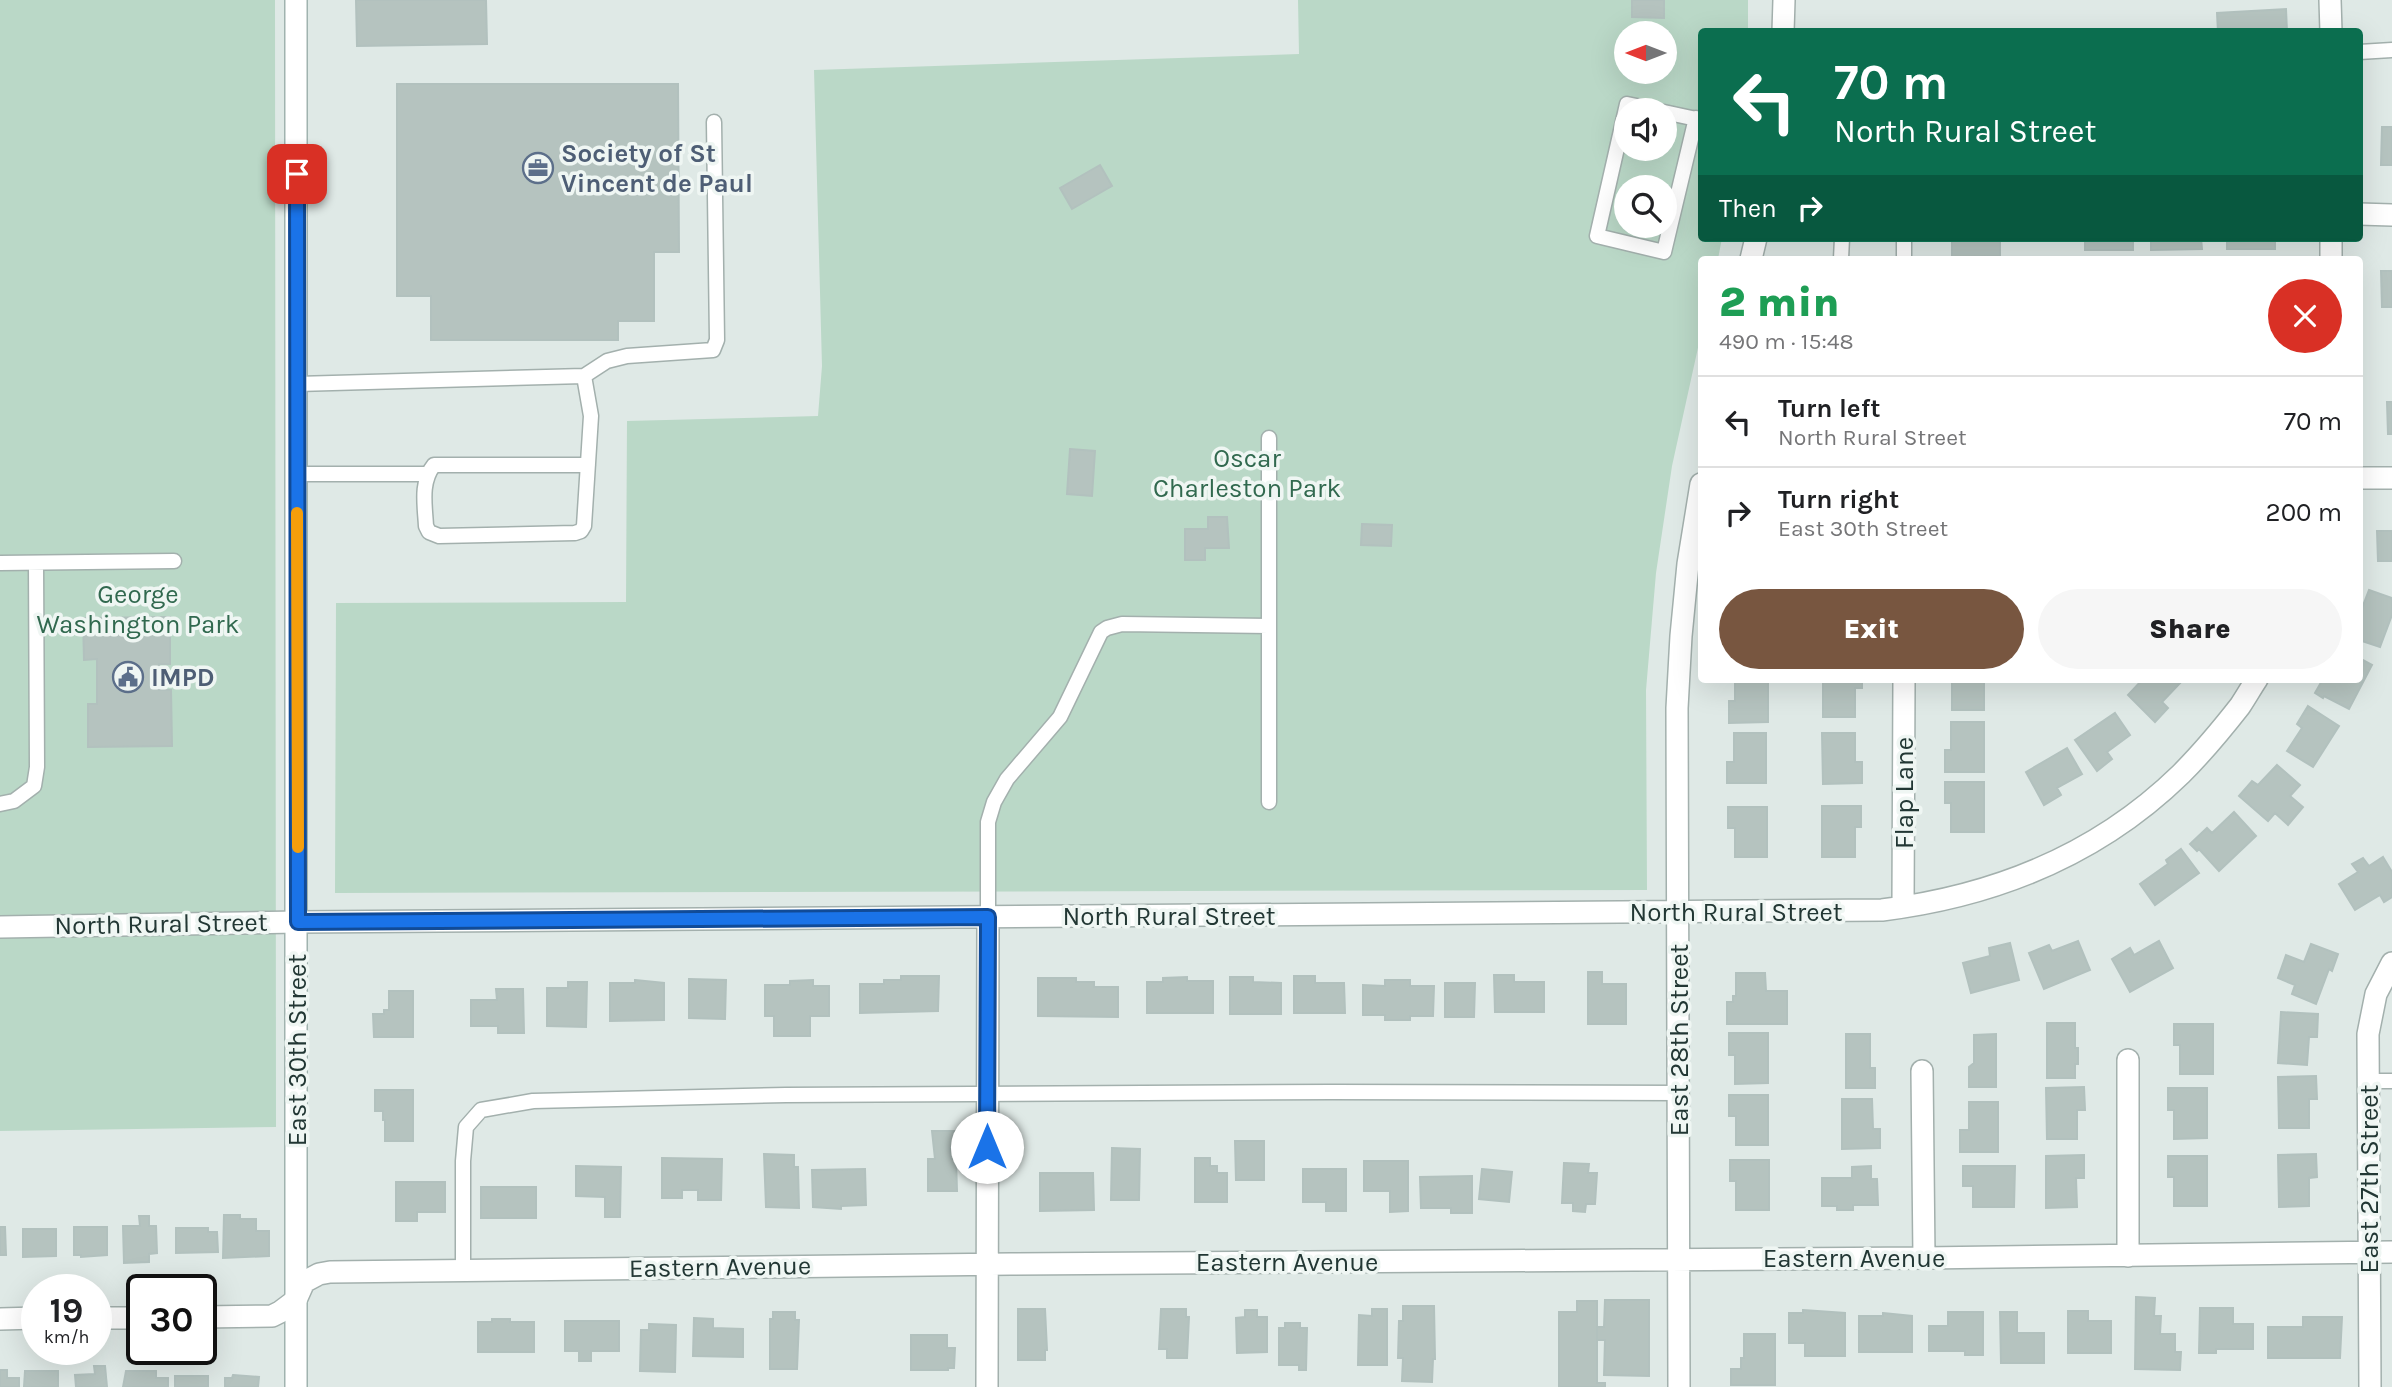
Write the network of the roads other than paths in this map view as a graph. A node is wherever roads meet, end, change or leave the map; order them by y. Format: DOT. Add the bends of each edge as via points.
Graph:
graph roads {
  1 [pos="296,0"];
  2 [pos="1784,0"];
  3 [pos="2330,0"];
  4 [pos="1783,28"];
  5 [pos="2331,28"];
  6 [pos="2392,51"];
  7 [pos="2363,52"];
  8 [pos="1677,115"];
  9 [pos="1698,119"];
  10 [pos="714,122"];
  11 [pos="1614,161"];
  12 [pos="2363,214"];
  13 [pos="2392,215"];
  14 [pos="584,376"];
  15 [pos="297,384"];
  16 [pos="1269,438"];
  17 [pos="588,465"];
  18 [pos="297,474"];
  19 [pos="427,474"];
  20 [pos="2363,478"];
  21 [pos="2392,478"];
  22 [pos="1698,500"];
  23 [pos="174,561"];
  24 [pos="0,563"];
  25 [pos="36,563"];
  26 [pos="1269,626"];
  27 [pos="1904,683"];
  28 [pos="2254,683"];
  29 [pos="1269,802"];
  30 [pos="0,804"];
  31 [pos="1903,907"];
  32 [pos="1679,912"];
  33 [pos="988,917"];
  34 [pos="298,922"];
  35 [pos="0,927"];
  36 [pos="2389,968"];
  37 [pos="2129,1060"];
  38 [pos="1922,1071"];
  39 [pos="2368,1081"];
  40 [pos="2392,1081"];
  41 [pos="1679,1093"];
  42 [pos="988,1096"];
  43 [pos="2368,1252"];
  44 [pos="2392,1252"];
  45 [pos="2128,1256"];
  46 [pos="1924,1258"];
  47 [pos="1679,1259"];
  48 [pos="987,1264"];
  49 [pos="463,1270"];
  50 [pos="296,1300"];
  51 [pos="217,1317"];
  52 [pos="0,1318"];
  53 [pos="21,1318"];
  54 [pos="296,1387"];
  55 [pos="987,1387"];
  56 [pos="1679,1387"];
  57 [pos="2370,1387"];
  1 -- 15 [label="street, East 30th Street"];
  2 -- 4 [label="street"];
  3 -- 5 [label="street"];
  6 -- 7 [label="lane"];
  8 -- 9 [label="lane"];
  9 -- 11 [label="lane" via="1664,252 1597,236"];
  10 -- 14 [label="lane" via="717,340 713,350 627,356 607,361"];
  12 -- 13 [label="street"];
  14 -- 15 [label="lane"];
  14 -- 17 [label="lane" via="591,416"];
  15 -- 18 [label="street, East 30th Street"];
  16 -- 26 [label="lane"];
  17 -- 19 [label="lane" via="434,466"];
  17 -- 19 [label="lane" via="584,526 575,533 439,536 426,526"];
  18 -- 19 [label="lane"];
  18 -- 34 [label="street, East 30th Street"];
  20 -- 21 [label="street"];
  22 -- 32 [label="street, East 28th Street" via="1679,656"];
  23 -- 25 [label="lane"];
  24 -- 25 [label="lane"];
  25 -- 30 [label="lane" via="37,767 34,786"];
  26 -- 29 [label="lane"];
  26 -- 33 [label="lane" via="1122,624 1101,632 1060,717 1007,779 994,802 988,822"];
  27 -- 31 [label="street, Flap Lane"];
  28 -- 31 [label="street, North Rural Street" via="2180,775 2090,843 2016,880 1956,898"];
  31 -- 32 [label="street, North Rural Street"];
  32 -- 33 [label="street, North Rural Street"];
  32 -- 41 [label="street, East 28th Street"];
  33 -- 34 [label="street, North Rural Street"];
  33 -- 42 [label="street"];
  34 -- 35 [label="street, North Rural Street"];
  34 -- 50 [label="street, East 30th Street"];
  36 -- 39 [label="street, East 27th Street" via="2372,1006"];
  37 -- 45 [label="street"];
  38 -- 46 [label="street"];
  39 -- 40 [label="lane"];
  39 -- 43 [label="street, East 27th Street"];
  41 -- 42 [label="lane"];
  41 -- 47 [label="street, East 28th Street"];
  42 -- 48 [label="street"];
  42 -- 49 [label="lane" via="533,1101 481,1110 466,1127"];
  43 -- 44 [label="street, Eastern Avenue"];
  43 -- 45 [label="street, Eastern Avenue"];
  43 -- 57 [label="street, East 27th Street"];
  45 -- 46 [label="street, Eastern Avenue"];
  46 -- 47 [label="street, Eastern Avenue"];
  47 -- 48 [label="street, Eastern Avenue"];
  47 -- 56 [label="street, East 28th Street"];
  48 -- 49 [label="street, Eastern Avenue"];
  48 -- 55 [label="street"];
  49 -- 50 [label="street, Eastern Avenue" via="330,1272 304,1282"];
  50 -- 51 [label="street, Eastern Avenue" via="272,1316"];
  50 -- 54 [label="street, East 30th Street"];
  52 -- 53 [label="street"];
}
